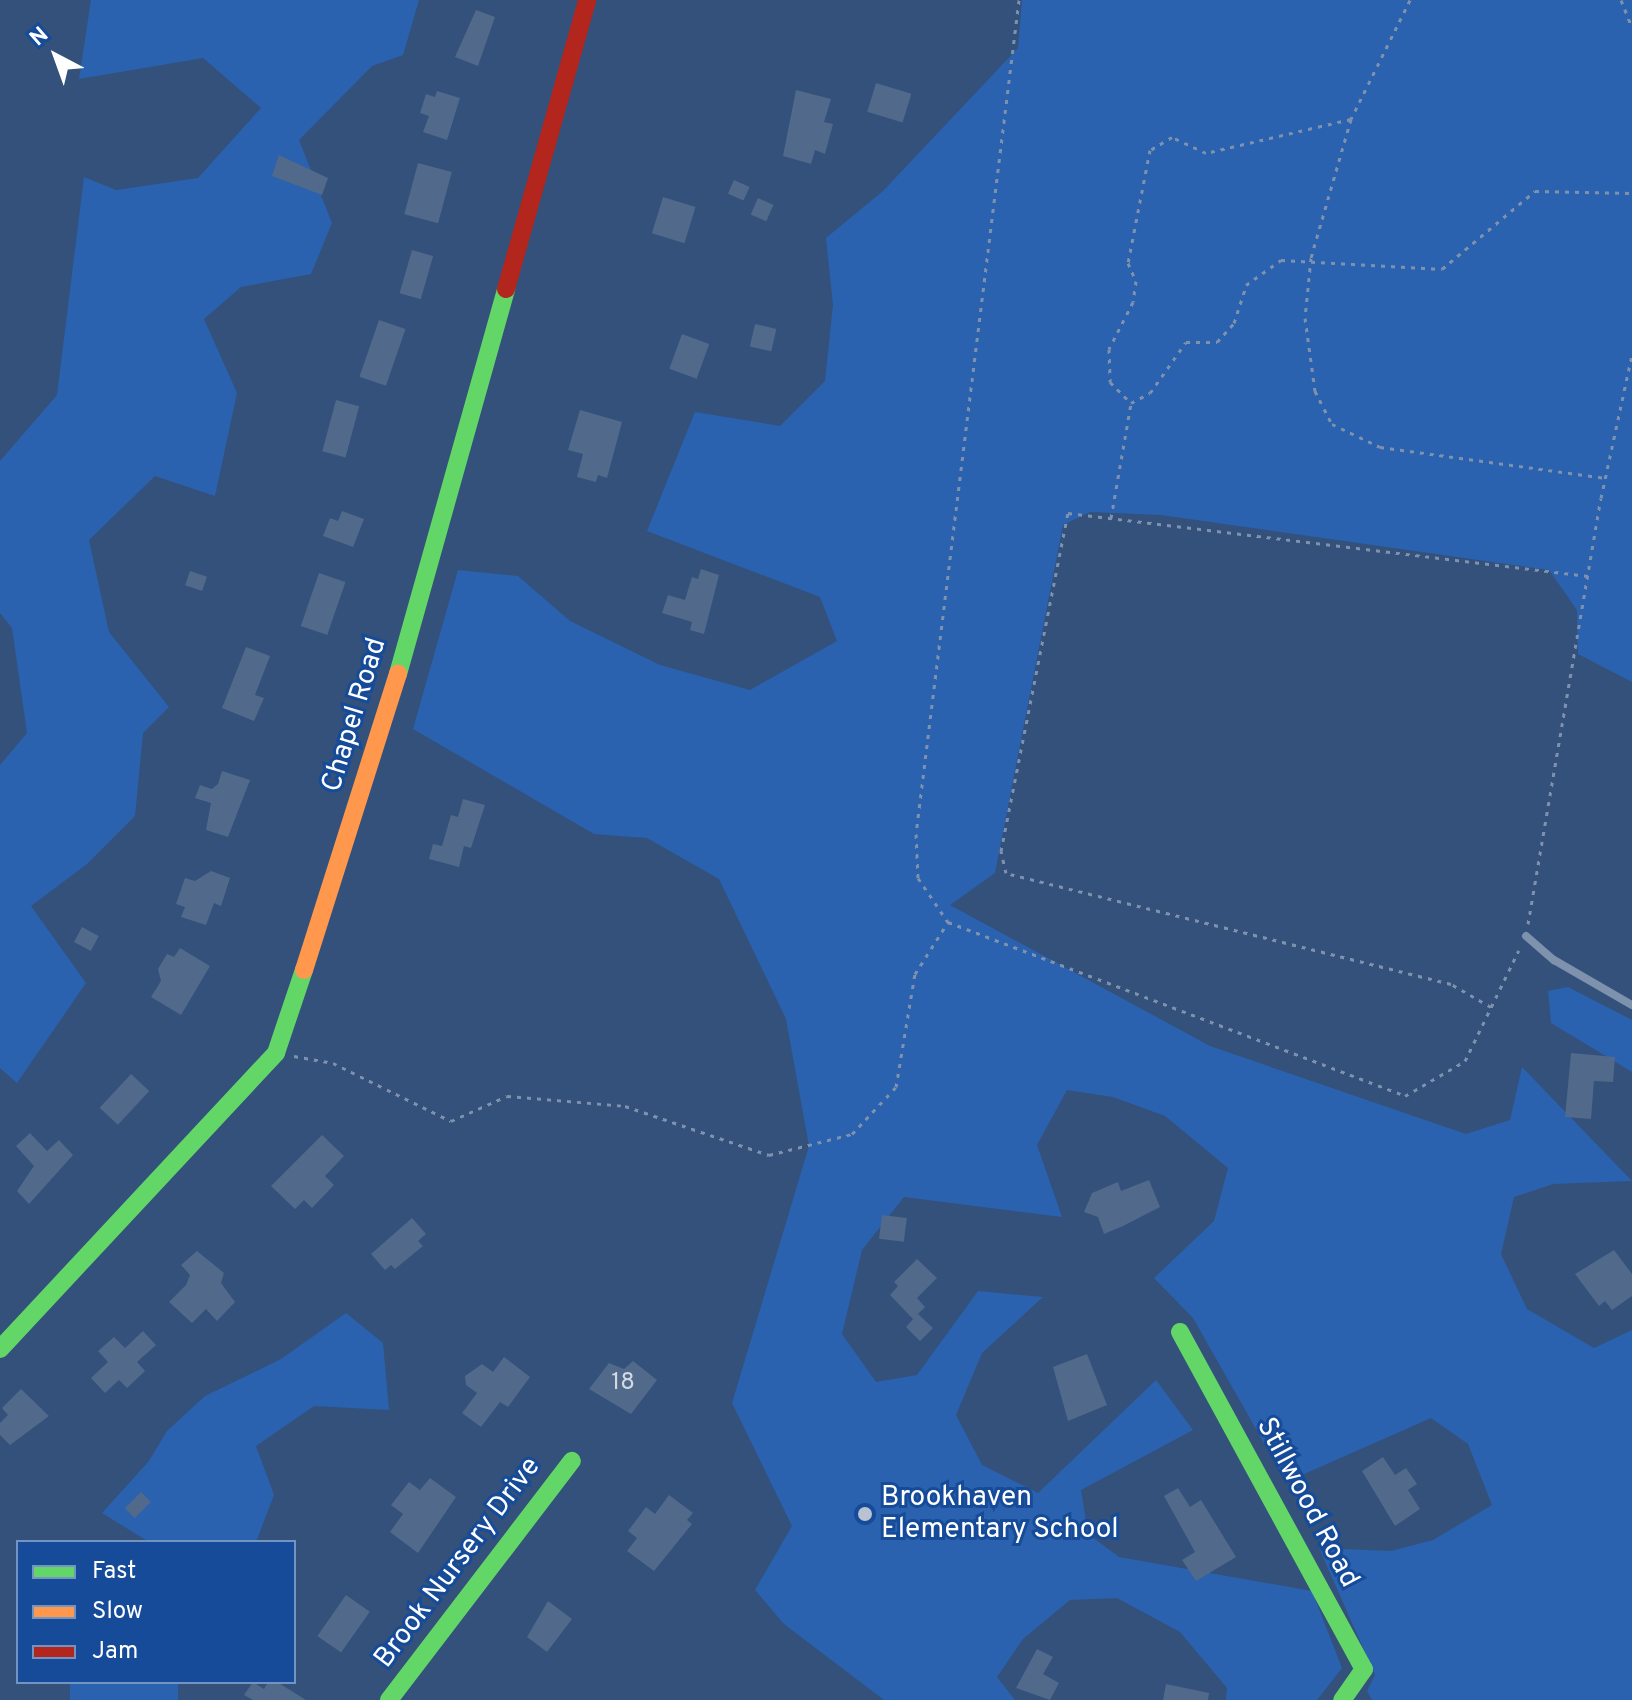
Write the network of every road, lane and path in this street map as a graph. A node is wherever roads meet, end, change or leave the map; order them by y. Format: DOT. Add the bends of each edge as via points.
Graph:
graph roads {
  1 [pos="587,0"];
  2 [pos="1019,0"];
  3 [pos="1410,0"];
  4 [pos="1621,0"];
  5 [pos="1632,27"];
  6 [pos="1351,119"];
  7 [pos="1632,193"];
  8 [pos="1311,258"];
  9 [pos="1632,355"];
  10 [pos="1131,403"];
  11 [pos="1606,478"];
  12 [pos="1111,518"];
  13 [pos="1588,576"];
  14 [pos="948,922"];
  15 [pos="1526,936"];
  16 [pos="1632,1005"];
  17 [pos="1491,1007"];
  18 [pos="276,1053"];
  19 [pos="1180,1332"];
  20 [pos="0,1349"];
  21 [pos="572,1461"];
  22 [pos="389,1700"];
  23 [pos="1342,1700"];
  1 -- 18 [label="street, Chapel Road" via="374,760"];
  2 -- 14 [label="path" via="916,834 918,878"];
  3 -- 6 [label="path"];
  4 -- 5 [label="path"];
  6 -- 8 [label="path"];
  6 -- 10 [label="path" via="1206,153 1172,137 1150,150 1128,263 1136,281 1133,302 1109,349 1110,382"];
  7 -- 8 [label="path" via="1535,191 1442,269"];
  8 -- 10 [label="path" via="1281,260 1246,285 1234,323 1217,342 1186,342 1150,393"];
  8 -- 11 [label="path" via="1305,318 1315,391 1332,424 1380,447"];
  9 -- 11 [label="path"];
  10 -- 12 [label="path"];
  11 -- 13 [label="path"];
  12 -- 13 [label="path"];
  12 -- 17 [label="path" via="1068,513 1001,851 1006,873 1451,984"];
  13 -- 15 [label="path"];
  14 -- 17 [label="path" via="1405,1096 1465,1061"];
  14 -- 18 [label="path" via="915,974 896,1087 852,1134 769,1155 625,1106 507,1096 451,1121 333,1063"];
  15 -- 16 [label="lane" via="1554,960"];
  15 -- 17 [label="path"];
  18 -- 20 [label="street, Chapel Road"];
  19 -- 23 [label="street, Stillwood Road" via="1364,1669"];
  21 -- 22 [label="street, Brook Nursery Drive"];
}
